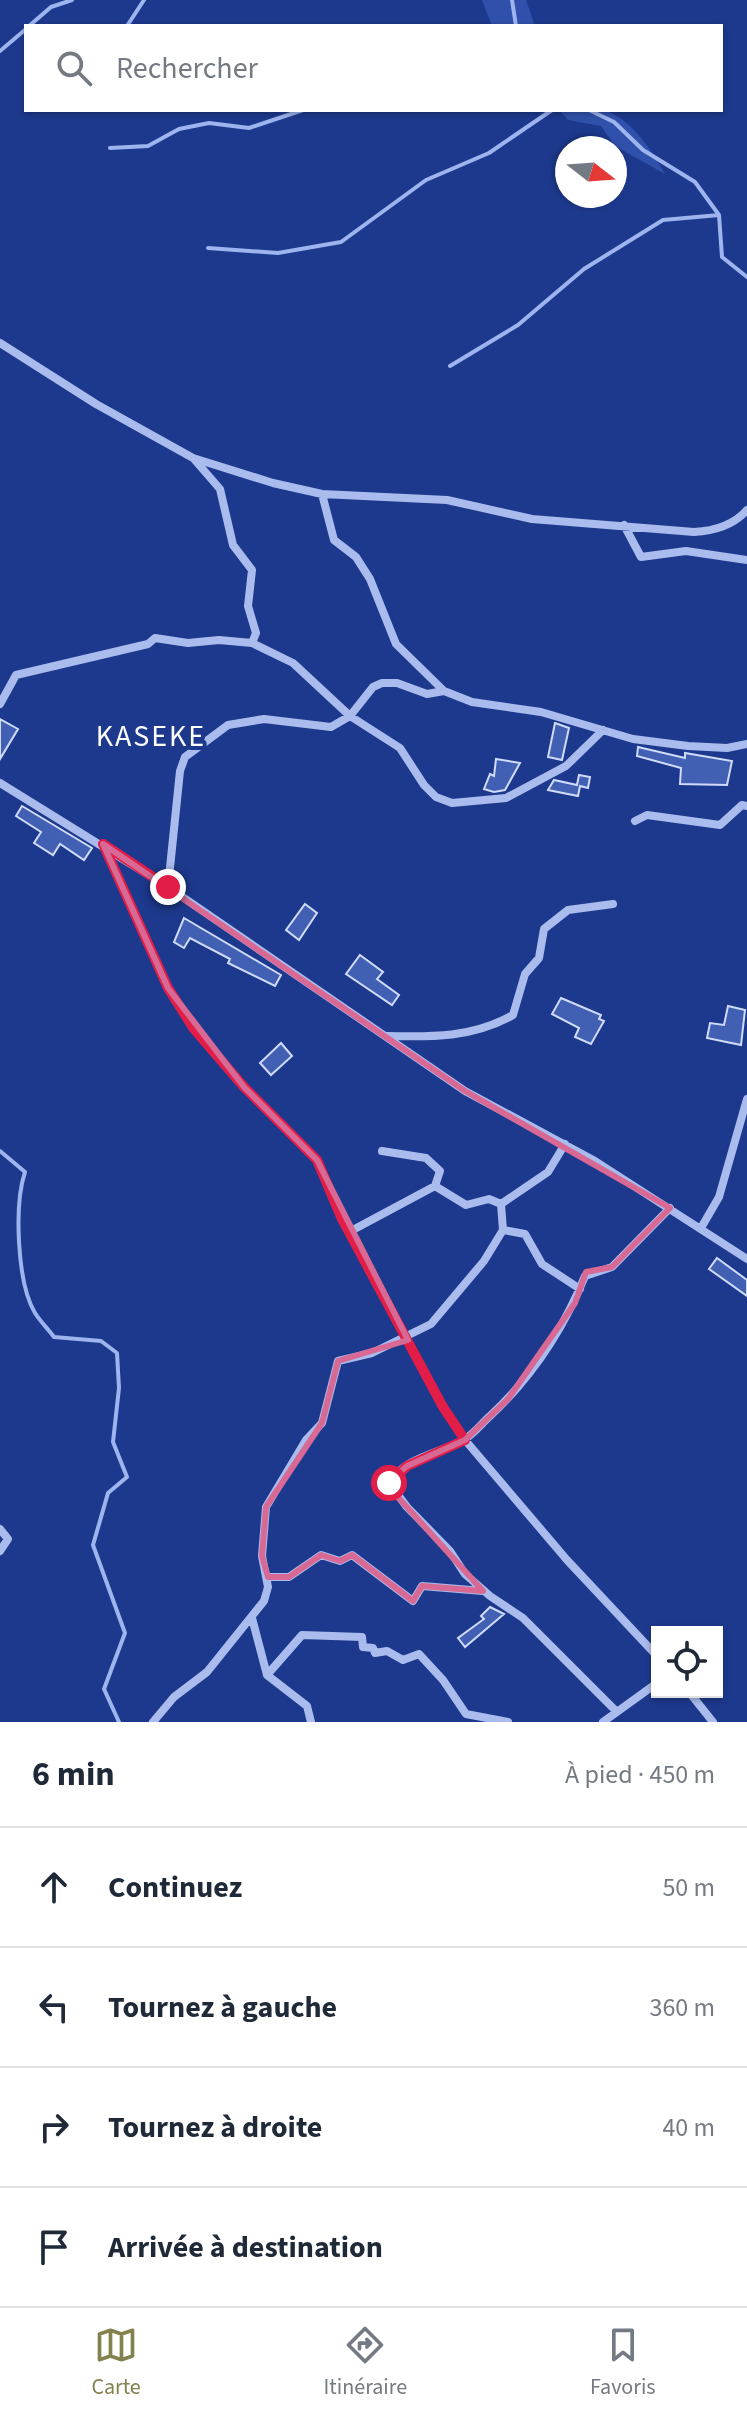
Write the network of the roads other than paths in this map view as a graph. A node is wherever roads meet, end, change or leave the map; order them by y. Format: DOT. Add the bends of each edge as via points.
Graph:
graph roads {
  1 [pos="0,343"];
  2 [pos="193,458"];
  3 [pos="322,494"];
  4 [pos="747,510"];
  5 [pos="624,525"];
  6 [pos="747,560"];
  7 [pos="252,643"];
  8 [pos="444,691"];
  9 [pos="0,704"];
  10 [pos="350,716"];
  11 [pos="603,730"];
  12 [pos="747,744"];
  13 [pos="0,783"];
  14 [pos="747,806"];
  15 [pos="635,821"];
  16 [pos="103,844"];
  17 [pos="168,887"];
  18 [pos="613,904"];
  19 [pos="386,1036"];
  20 [pos="747,1099"];
  21 [pos="565,1144"];
  22 [pos="382,1151"];
  23 [pos="435,1186"];
  24 [pos="501,1204"];
  25 [pos="670,1208"];
  26 [pos="701,1228"];
  27 [pos="503,1230"];
  28 [pos="349,1232"];
  29 [pos="747,1259"];
  30 [pos="580,1289"];
  31 [pos="407,1339"];
  32 [pos="465,1440"];
  33 [pos="0,1529"];
  34 [pos="0,1551"];
  35 [pos="268,1577"];
  36 [pos="483,1591"];
  37 [pos="252,1618"];
  38 [pos="651,1650"];
  39 [pos="267,1675"];
  40 [pos="651,1687"];
  41 [pos="694,1698"];
  42 [pos="616,1711"];
  43 [pos="153,1722"];
  44 [pos="311,1722"];
  45 [pos="508,1722"];
  46 [pos="603,1722"];
  47 [pos="713,1722"];
  1 -- 2 [label="street"];
  2 -- 3 [label="street"];
  2 -- 7 [label="street" via="220,489 233,545 252,570"];
  3 -- 5 [label="street" via="447,500 532,519"];
  3 -- 8 [label="street" via="334,540 356,557 370,579 396,644"];
  4 -- 5 [label="street" via="716,531"];
  5 -- 6 [label="street" via="641,557 686,551"];
  7 -- 9 [label="street" via="155,638 16,675"];
  7 -- 10 [label="street" via="293,663"];
  8 -- 10 [label="street" via="427,694 382,683"];
  8 -- 11 [label="street" via="472,702 505,704"];
  10 -- 11 [label="street" via="400,748 424,785 452,803 506,798 566,766"];
  10 -- 17 [label="street" via="331,727 264,719 228,725 185,757"];
  11 -- 12 [label="street" via="688,746"];
  13 -- 16 [label="street"];
  14 -- 15 [label="street" via="720,825 647,815"];
  16 -- 17 [label="street"];
  16 -- 28 [label="street" via="168,988 224,1064 317,1160"];
  17 -- 19 [label="street"];
  18 -- 19 [label="street" via="568,910 544,929 539,958 525,974 513,1015 488,1029 442,1037"];
  19 -- 21 [label="street" via="465,1091"];
  20 -- 26 [label="street" via="719,1197"];
  21 -- 24 [label="street" via="548,1172"];
  21 -- 25 [label="street"];
  22 -- 23 [label="street" via="426,1158 440,1171"];
  23 -- 24 [label="street" via="466,1205 489,1199"];
  23 -- 28 [label="street"];
  24 -- 27 [label="street"];
  25 -- 26 [label="street"];
  25 -- 30 [label="street" via="612,1267 585,1276"];
  26 -- 29 [label="street"];
  27 -- 30 [label="street" via="525,1234 542,1264"];
  27 -- 31 [label="street" via="463,1289 431,1324"];
  28 -- 31 [label="street"];
  30 -- 32 [label="street" via="527,1381"];
  31 -- 32 [label="street"];
  31 -- 35 [label="street" via="338,1361 322,1423 266,1507 262,1556"];
  32 -- 36 [label="street" via="407,1466 389,1483"];
  32 -- 38 [label="street"];
  33 -- 34 [label="street" via="8,1539"];
  35 -- 36 [label="street" via="289,1577 321,1555 340,1561 352,1555 413,1601 422,1586"];
  35 -- 37 [label="street" via="264,1601"];
  36 -- 42 [label="street" via="523,1618"];
  37 -- 39 [label="street"];
  37 -- 43 [label="street" via="207,1672 174,1697"];
  39 -- 44 [label="street" via="307,1706"];
  39 -- 45 [label="street" via="302,1635 362,1637 363,1647 375,1653 387,1651 403,1660 419,1654 466,1714"];
  40 -- 42 [label="street"];
  41 -- 47 [label="street"];
  42 -- 46 [label="street"];
}
